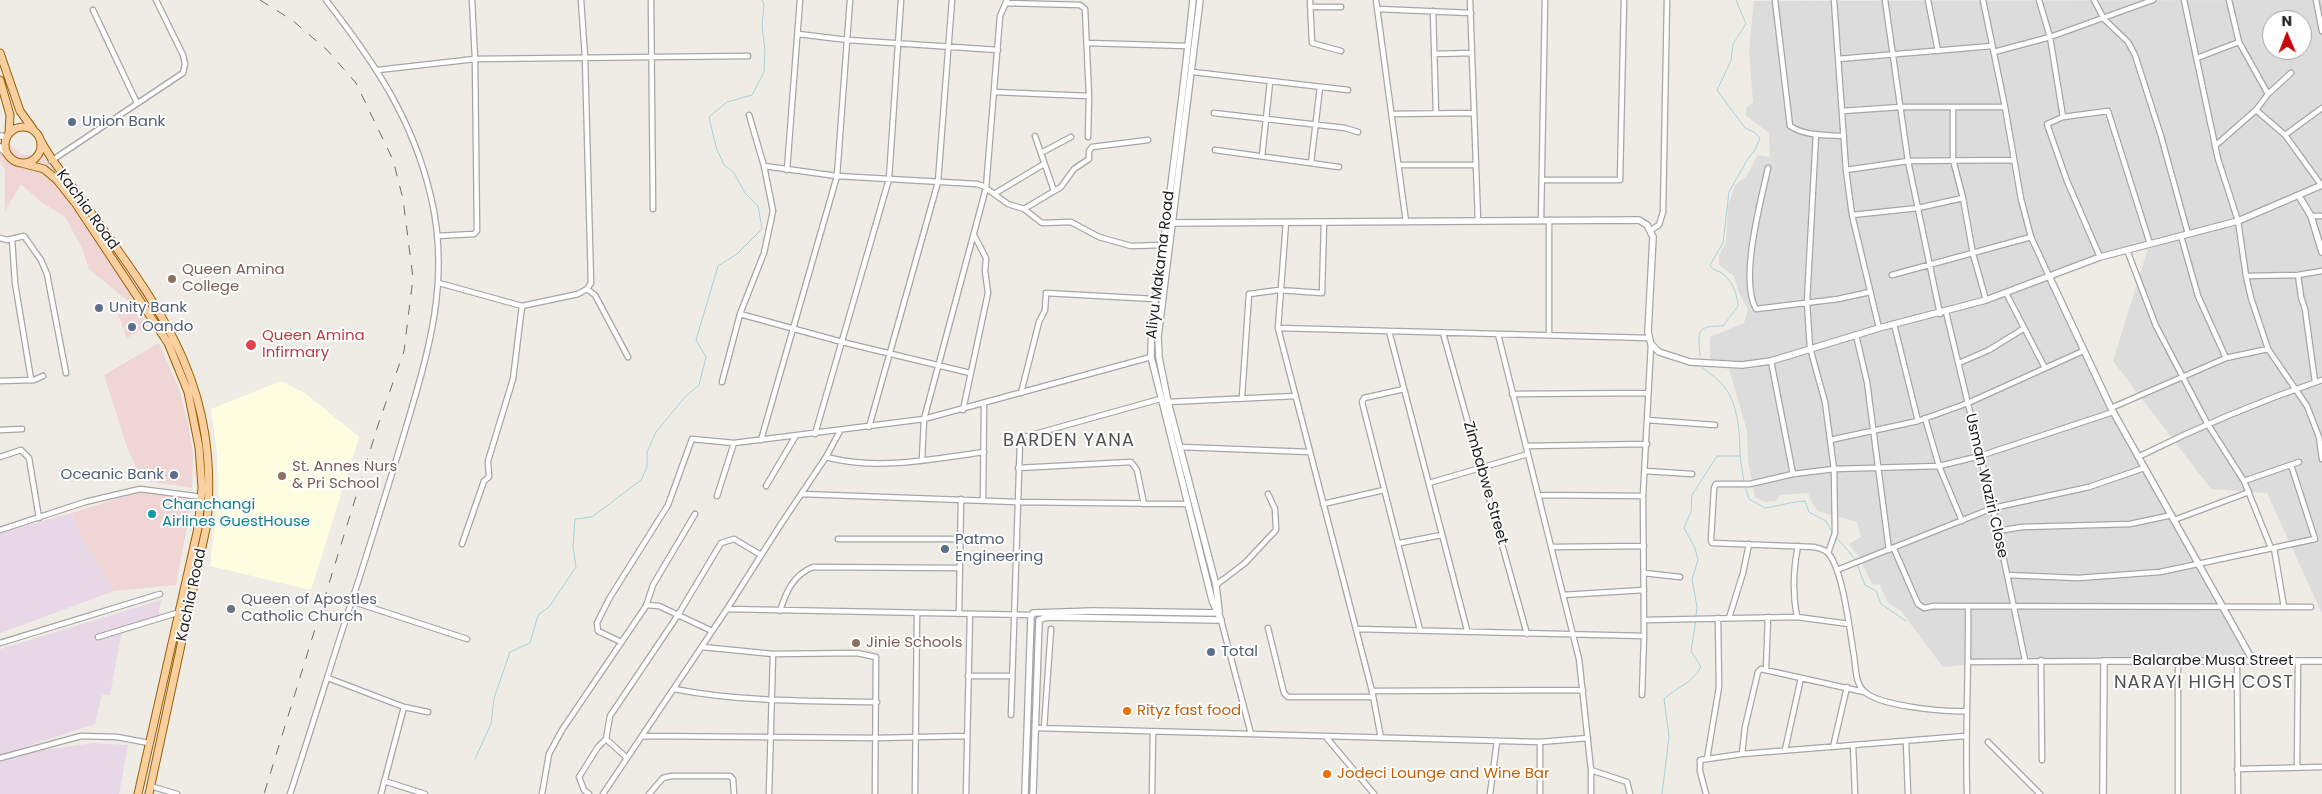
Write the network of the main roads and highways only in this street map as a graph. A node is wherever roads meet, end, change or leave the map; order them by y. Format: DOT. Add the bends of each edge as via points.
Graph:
graph roads {
  1 [pos="0,53"];
  2 [pos="0,80"];
  3 [pos="37,133"];
  4 [pos="5,135"];
  5 [pos="41,141"];
  6 [pos="21,163"];
  7 [pos="138,794"];
  8 [pos="148,794"];
  1 -- 3 [label="main road" via="20,111"];
  2 -- 4 [label="main road" via="10,114"];
  3 -- 4 [label="main road" via="23,127"];
  3 -- 5 [label="main road"];
  4 -- 6 [label="main road" via="7,154"];
  5 -- 6 [label="main road" via="37,157"];
  5 -- 8 [label="main road, Kachia Road" via="51,161 81,198 174,337 195,386 207,441 208,524"];
  6 -- 7 [label="main road, Kachia Road" via="44,169 76,204 168,343 193,410 202,471 198,528"];
}
